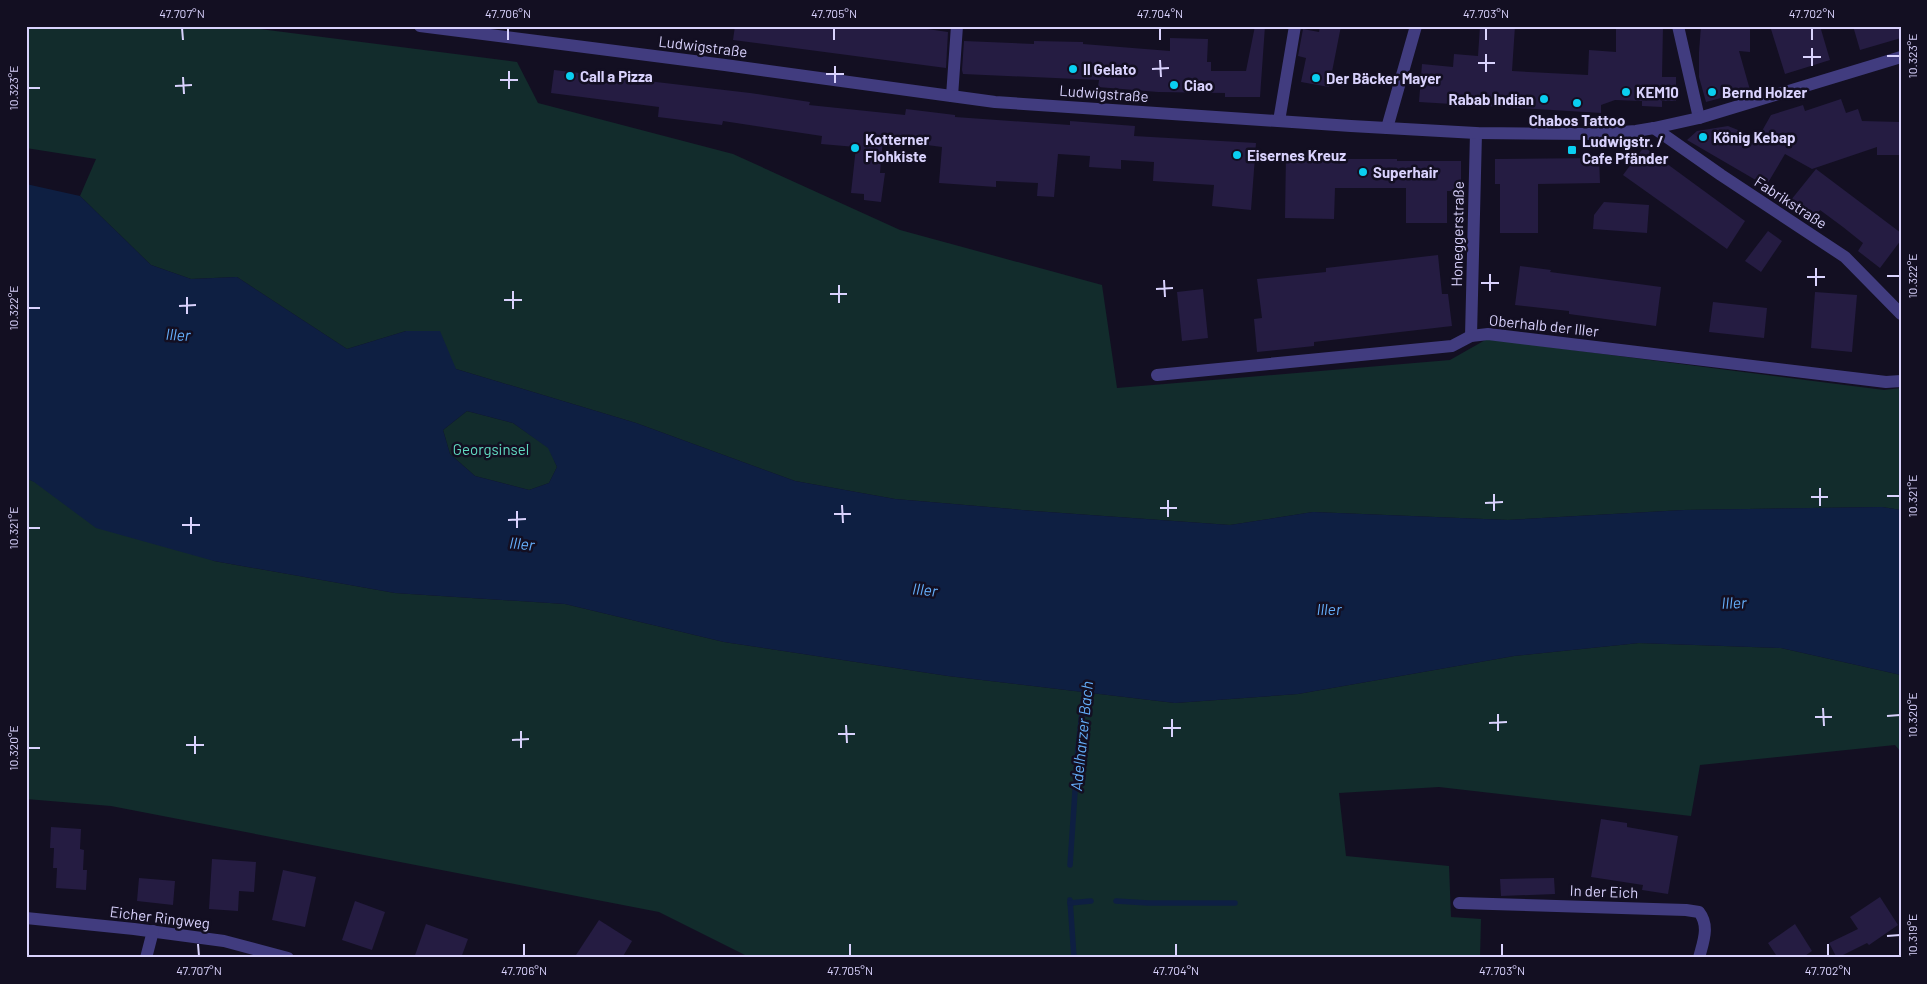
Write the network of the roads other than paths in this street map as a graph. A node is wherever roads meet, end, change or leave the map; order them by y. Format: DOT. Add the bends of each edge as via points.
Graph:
graph roads {
  1 [pos="420,26"];
  2 [pos="957,26"];
  3 [pos="1294,26"];
  4 [pos="1416,26"];
  5 [pos="1678,26"];
  6 [pos="1901,58"];
  7 [pos="952,96"];
  8 [pos="1699,118"];
  9 [pos="1279,121"];
  10 [pos="1387,128"];
  11 [pos="1654,128"];
  12 [pos="1476,132"];
  13 [pos="1901,314"];
  14 [pos="1471,336"];
  15 [pos="1156,375"];
  16 [pos="1901,381"];
  17 [pos="1459,903"];
  18 [pos="26,918"];
  19 [pos="153,931"];
  20 [pos="146,958"];
  21 [pos="288,958"];
  22 [pos="1699,958"];
  1 -- 7 [label="street, Ludwigstraße"];
  2 -- 7 [label="street"];
  3 -- 9 [label="street"];
  4 -- 10 [label="street"];
  5 -- 8 [label="street"];
  6 -- 8 [label="street, Ludwigstraße"];
  7 -- 9 [label="street, Ludwigstraße" via="995,102"];
  8 -- 11 [label="street, Ludwigstraße"];
  9 -- 10 [label="street, Ludwigstraße"];
  10 -- 12 [label="street, Ludwigstraße"];
  11 -- 12 [label="street, Ludwigstraße" via="1594,134"];
  11 -- 13 [label="street, Fabrikstraße" via="1845,256"];
  12 -- 14 [label="street, Honeggerstraße"];
  14 -- 15 [label="street, Oberhalb der Iller" via="1452,346"];
  14 -- 16 [label="street, Oberhalb der Iller" via="1488,334 1886,382"];
  17 -- 22 [label="street, In der Eich" via="1699,912 1706,928"];
  18 -- 19 [label="street, Eicher Ringweg"];
  19 -- 20 [label="street"];
  19 -- 21 [label="street, Eicher Ringweg" via="224,941"];
}
